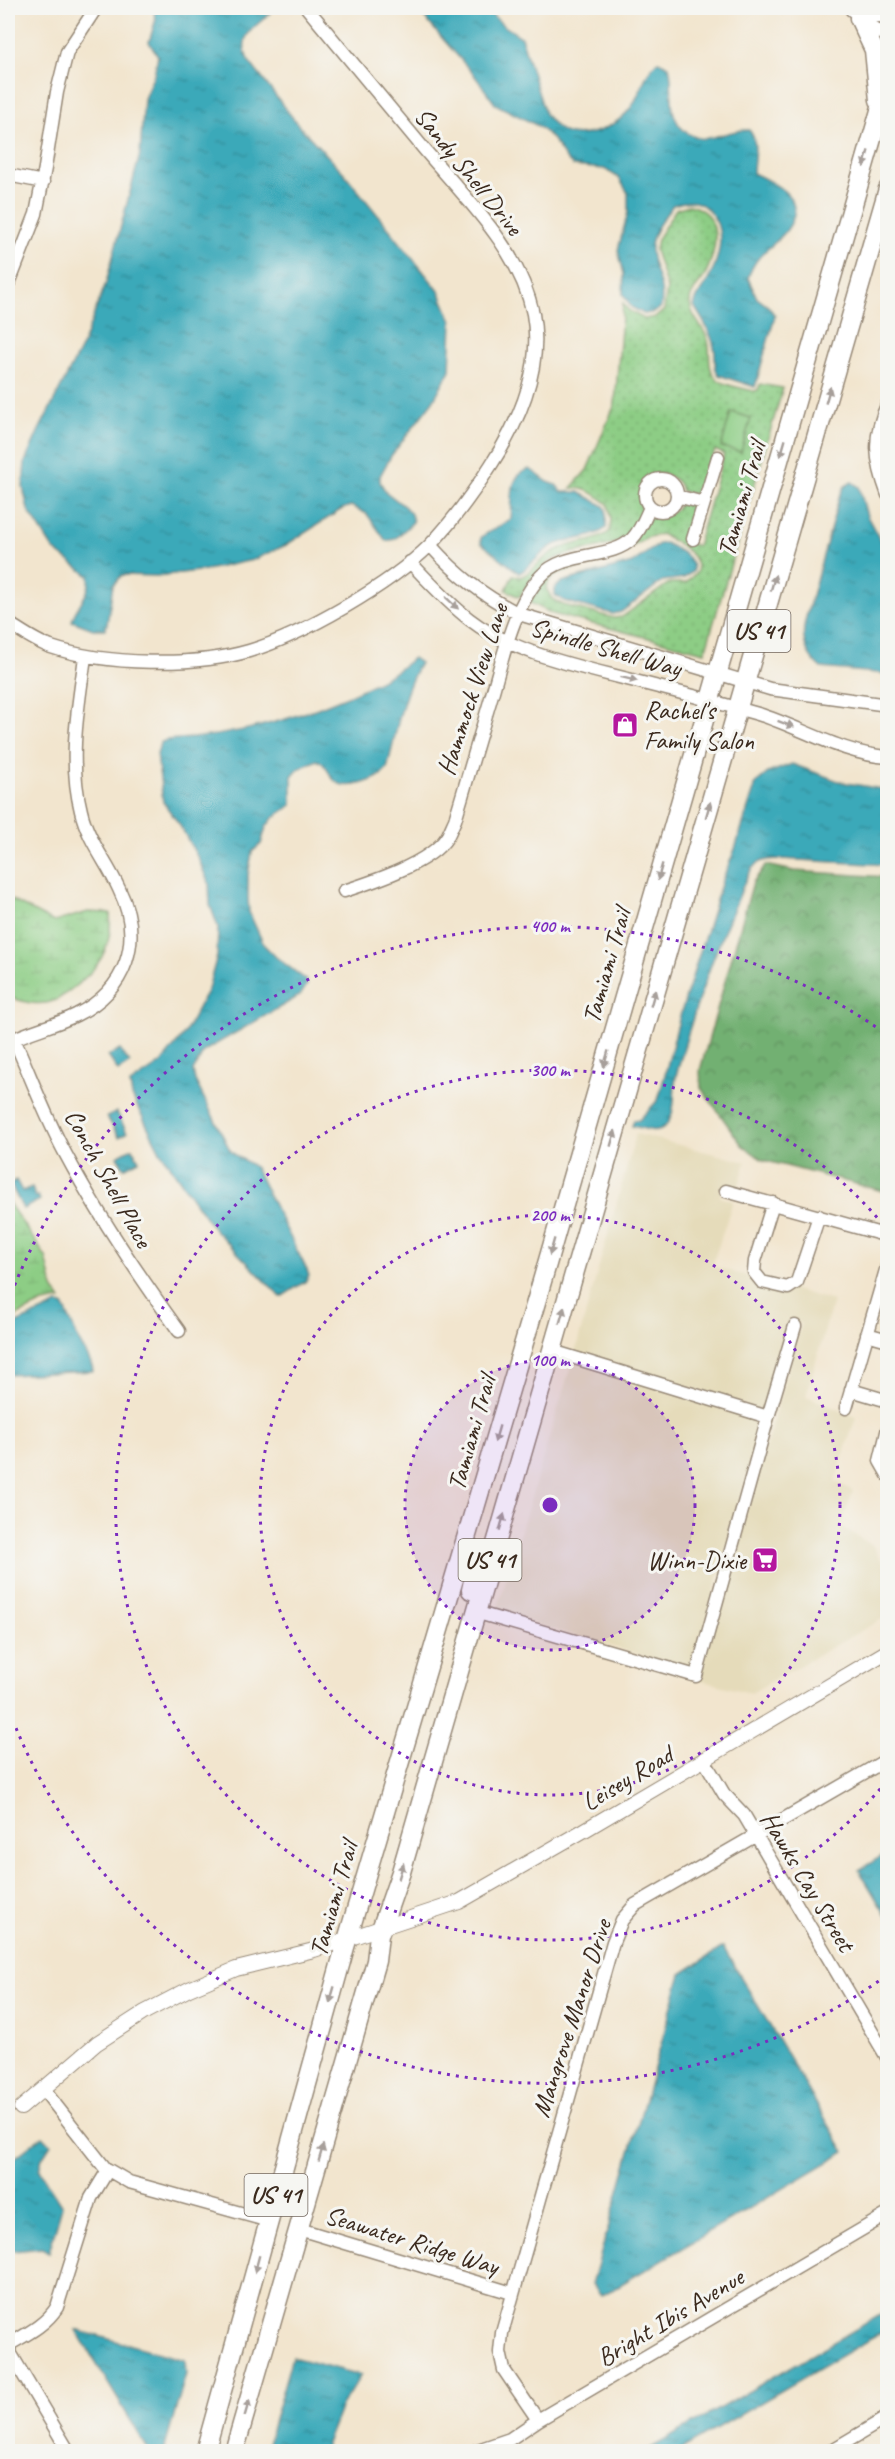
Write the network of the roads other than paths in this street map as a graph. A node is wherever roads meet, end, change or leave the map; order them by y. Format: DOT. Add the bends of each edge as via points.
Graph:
graph roads {
  1 [pos="96,8"];
  2 [pos="307,8"];
  3 [pos="855,11"];
  4 [pos="888,12"];
  5 [pos="888,37"];
  6 [pos="888,83"];
  7 [pos="880,110"];
  8 [pos="8,175"];
  9 [pos="43,182"];
  10 [pos="888,189"];
  11 [pos="8,286"];
  12 [pos="888,403"];
  13 [pos="718,457"];
  14 [pos="888,495"];
  15 [pos="677,496"];
  16 [pos="704,503"];
  17 [pos="650,507"];
  18 [pos="693,539"];
  19 [pos="430,544"];
  20 [pos="410,562"];
  21 [pos="519,614"];
  22 [pos="8,623"];
  23 [pos="507,641"];
  24 [pos="85,657"];
  25 [pos="718,674"];
  26 [pos="744,682"];
  27 [pos="710,699"];
  28 [pos="888,705"];
  29 [pos="737,708"];
  30 [pos="888,757"];
  31 [pos="344,891"];
  32 [pos="617,1020"];
  33 [pos="11,1041"];
  34 [pos="631,1074"];
  35 [pos="726,1191"];
  36 [pos="772,1203"];
  37 [pos="819,1216"];
  38 [pos="888,1236"];
  39 [pos="888,1263"];
  40 [pos="536,1302"];
  41 [pos="795,1326"];
  42 [pos="179,1331"];
  43 [pos="867,1334"];
  44 [pos="888,1340"];
  45 [pos="552,1350"];
  46 [pos="851,1390"];
  47 [pos="888,1401"];
  48 [pos="846,1408"];
  49 [pos="768,1418"];
  50 [pos="888,1428"];
  51 [pos="888,1475"];
  52 [pos="465,1542"];
  53 [pos="475,1612"];
  54 [pos="888,1651"];
  55 [pos="461,1661"];
  56 [pos="888,1759"];
  57 [pos="704,1760"];
  58 [pos="756,1836"];
  59 [pos="382,1926"];
  60 [pos="347,1939"];
  61 [pos="888,2059"];
  62 [pos="43,2090"];
  63 [pos="21,2108"];
  64 [pos="108,2170"];
  65 [pos="888,2214"];
  66 [pos="269,2222"];
  67 [pos="299,2229"];
  68 [pos="512,2293"];
  69 [pos="8,2347"];
  70 [pos="888,2417"];
  71 [pos="538,2420"];
  72 [pos="211,2429"];
  73 [pos="237,2444"];
  74 [pos="69,2451"];
  75 [pos="205,2451"];
  76 [pos="472,2451"];
  77 [pos="829,2451"];
  1 -- 9 [label="street" via="67,52"];
  2 -- 19 [label="street, Sandy Shell Drive" via="502,243 527,292 533,316 534,354 519,418 476,489"];
  3 -- 4 [label="main road"];
  3 -- 5 [label="street" via="871,28"];
  3 -- 7 [label="main road" via="874,50"];
  6 -- 7 [label="main road, Tamiami Trail / US 41"];
  7 -- 25 [label="main road, Tamiami Trail / US 41, one-way"];
  8 -- 9 [label="street"];
  9 -- 11 [label="street" via="36,214"];
  26 -- 10 [label="main road, US 41, one-way"];
  12 -- 14 [label="street" via="878,424 876,440"];
  13 -- 16 [label="street"];
  15 -- 16 [label="street"];
  15 -- 17 [label="street" via="670,509"];
  15 -- 17 [label="street, Hammock View Lane" via="671,481 655,479 644,494"];
  16 -- 18 [label="street"];
  17 -- 21 [label="street, Hammock View Lane" via="642,525 622,546 565,561 542,575"];
  19 -- 20 [label="street, Sandy Shell Drive"];
  19 -- 21 [label="street, Spindle Shell Way" via="455,573"];
  20 -- 23 [label="street, Spindle Shell Way, one-way" via="470,620"];
  20 -- 24 [label="street, Sandy Shell Drive" via="370,591 305,628 248,651 184,661"];
  21 -- 23 [label="street, Hammock View Lane"];
  21 -- 25 [label="street, Spindle Shell Way"];
  22 -- 24 [label="street, Sandy Shell Drive" via="48,646"];
  23 -- 27 [label="street, Spindle Shell Way, one-way" via="568,664"];
  23 -- 31 [label="street, Hammock View Lane" via="455,820 446,838 434,851 383,879"];
  24 -- 33 [label="street" via="74,739 80,809 96,850 129,912 130,948 119,978 95,1004"];
  25 -- 26 [label="street, Spindle Shell Way"];
  25 -- 27 [label="main road, Tamiami Trail / US 41"];
  26 -- 28 [label="street, Spindle Shell Way" via="791,693"];
  26 -- 29 [label="main road, US 41"];
  27 -- 29 [label="street, Spindle Shell Way"];
  27 -- 32 [label="main road, Tamiami Trail / US 41, one-way"];
  29 -- 30 [label="street, Spindle Shell Way, one-way" via="841,746"];
  34 -- 29 [label="main road, US 41, one-way"];
  32 -- 34 [label="main road" via="631,1042"];
  32 -- 40 [label="main road, Tamiami Trail / US 41, one-way"];
  33 -- 42 [label="street, Conch Shell Place" via="63,1151 95,1207"];
  45 -- 34 [label="main road, US 41, one-way"];
  35 -- 36 [label="street"];
  36 -- 37 [label="street"];
  36 -- 37 [label="street" via="755,1261 754,1272 762,1282 788,1288 797,1281"];
  37 -- 38 [label="street"];
  39 -- 43 [label="street"];
  40 -- 45 [label="main road" via="537,1337 541,1345"];
  40 -- 52 [label="main road, Tamiami Trail / US 41, one-way"];
  41 -- 49 [label="street"];
  43 -- 44 [label="street"];
  43 -- 46 [label="street"];
  45 -- 49 [label="street"];
  53 -- 45 [label="main road, US 41, one-way"];
  46 -- 47 [label="street"];
  46 -- 48 [label="street"];
  49 -- 53 [label="street" via="696,1676"];
  50 -- 51 [label="street" via="880,1461"];
  52 -- 55 [label="main road" via="475,1556 476,1571 456,1640"];
  52 -- 60 [label="main road, Tamiami Trail / US 41"];
  53 -- 55 [label="main road, US 41"];
  54 -- 57 [label="street, Leisey Road"];
  59 -- 55 [label="main road, US 41, one-way"];
  56 -- 58 [label="street, Mangrove Manor Drive"];
  57 -- 58 [label="street, Hawks Cay Street"];
  57 -- 59 [label="street, Leisey Road" via="459,1902"];
  58 -- 61 [label="street, Hawks Cay Street"];
  58 -- 68 [label="street, Mangrove Manor Drive" via="635,1905 622,1920"];
  59 -- 60 [label="street, Leisey Road"];
  67 -- 59 [label="main road, US 41, one-way" via="376,1961"];
  60 -- 62 [label="street, Leisey Road" via="236,1969 189,1989 98,2043"];
  60 -- 66 [label="main road, Tamiami Trail / US 41, one-way"];
  62 -- 63 [label="street, Leisey Road"];
  62 -- 64 [label="street"];
  64 -- 66 [label="street" via="129,2182"];
  64 -- 69 [label="street" via="91,2198 57,2307"];
  65 -- 71 [label="street, Bright Ibis Avenue"];
  66 -- 72 [label="main road, Tamiami Trail / US 41, one-way"];
  67 -- 68 [label="street, Seawater Ridge Way"];
  73 -- 67 [label="main road, US 41, one-way"];
  68 -- 71 [label="street, Mangrove Manor Drive" via="500,2352 504,2370"];
  69 -- 74 [label="street"];
  70 -- 77 [label="street"];
  71 -- 76 [label="street, Bright Ibis Avenue" via="510,2439"];
  72 -- 73 [label="main road"];
  72 -- 75 [label="main road, Tamiami Trail / US 41"];
}
